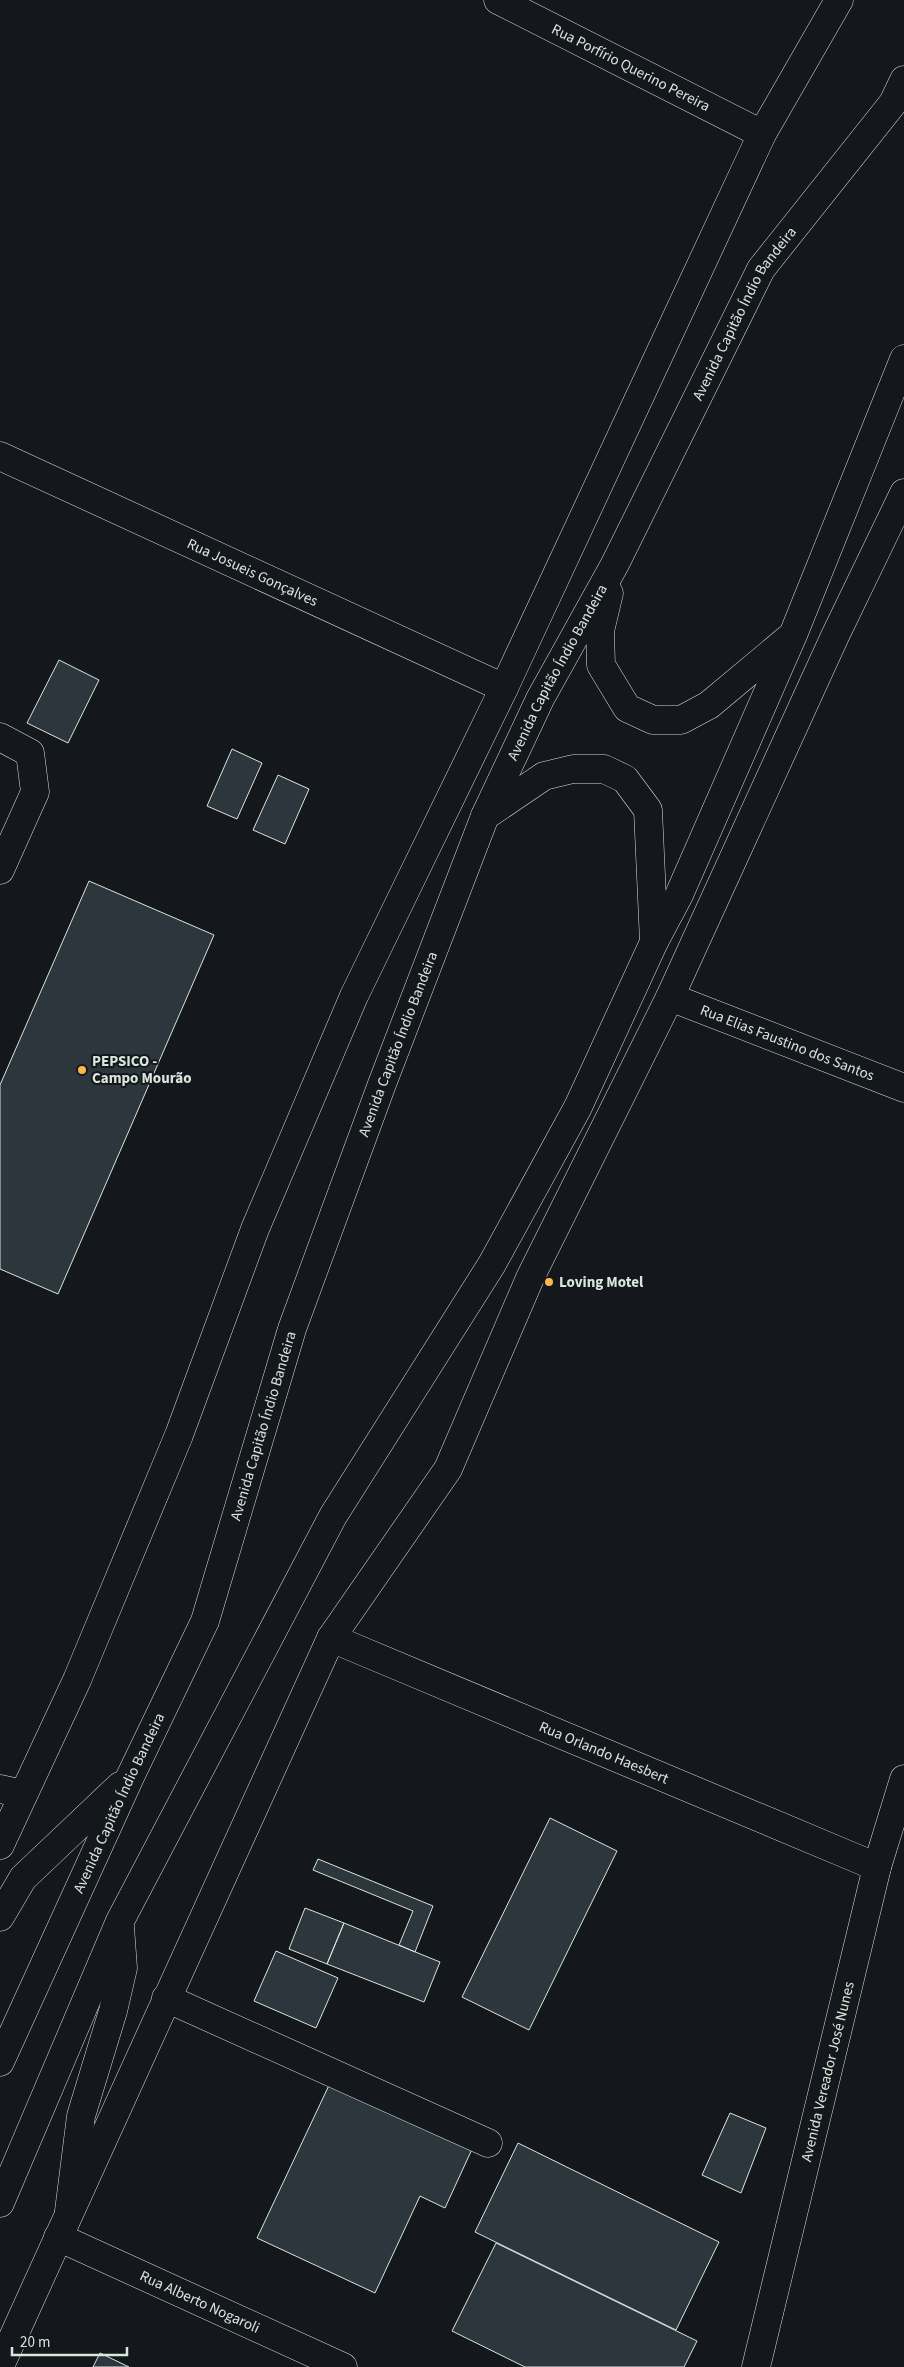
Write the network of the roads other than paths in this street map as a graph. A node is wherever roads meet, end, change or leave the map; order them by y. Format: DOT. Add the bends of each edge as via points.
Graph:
graph roads {
  1 [pos="498,0"];
  2 [pos="839,0"];
  3 [pos="904,80"];
  4 [pos="762,134"];
  5 [pos="904,359"];
  6 [pos="0,456"];
  7 [pos="904,493"];
  8 [pos="615,564"];
  9 [pos="793,635"];
  10 [pos="504,688"];
  11 [pos="0,737"];
  12 [pos="485,816"];
  13 [pos="0,870"];
  14 [pos="654,942"];
  15 [pos="670,997"];
  16 [pos="904,1088"];
  17 [pos="331,1638"];
  18 [pos="130,1777"];
  19 [pos="904,1779"];
  20 [pos="12,1792"];
  21 [pos="0,1845"];
  22 [pos="878,1868"];
  23 [pos="0,1917"];
  24 [pos="120,1921"];
  25 [pos="166,1998"];
  26 [pos="0,2062"];
  27 [pos="488,2143"];
  28 [pos="0,2203"];
  29 [pos="69,2211"];
  30 [pos="58,2237"];
  31 [pos="0,2366"];
  32 [pos="343,2367"];
  33 [pos="756,2367"];
  1 -- 4 [label="street, Rua Porfírio Querino Pereira"];
  2 -- 4 [label="street"];
  3 -- 8 [label="street, Avenida Capitão Índio Bandeira" via="892,103 761,269"];
  4 -- 10 [label="street"];
  5 -- 9 [label="street"];
  6 -- 10 [label="street, Rua Josueis Gonçalves"];
  7 -- 15 [label="street"];
  8 -- 9 [label="street" via="600,631 601,666 627,708 653,720 681,720 709,705"];
  8 -- 12 [label="street, Avenida Capitão Índio Bandeira" via="540,699"];
  9 -- 14 [label="street" via="679,895"];
  10 -- 20 [label="street" via="354,996 255,1230 172,1453 77,1680"];
  11 -- 13 [label="street" via="30,752 35,792"];
  12 -- 14 [label="street" via="544,776 573,769 604,769 625,779 648,810"];
  12 -- 18 [label="street, Avenida Capitão Índio Bandeira" via="292,1330 205,1620"];
  14 -- 24 [label="street" via="569,1125 492,1264 333,1516"];
  15 -- 16 [label="street, Rua Elias Faustino dos Santos"];
  15 -- 17 [label="street" via="530,1278 448,1469"];
  17 -- 22 [label="street, Rua Orlando Haesbert"];
  17 -- 25 [label="street"];
  18 -- 23 [label="street" via="22,1878"];
  18 -- 26 [label="street, Avenida Capitão Índio Bandeira"];
  19 -- 22 [label="street, Avenida Vereador José Nunes"];
  20 -- 21 [label="street"];
  22 -- 33 [label="street, Avenida Vereador José Nunes"];
  24 -- 28 [label="street"];
  24 -- 29 [label="street" via="123,1968 81,2116"];
  25 -- 27 [label="street"];
  25 -- 29 [label="street"];
  29 -- 30 [label="street"];
  30 -- 31 [label="street"];
  30 -- 32 [label="street, Rua Alberto Nogaroli"];
}
